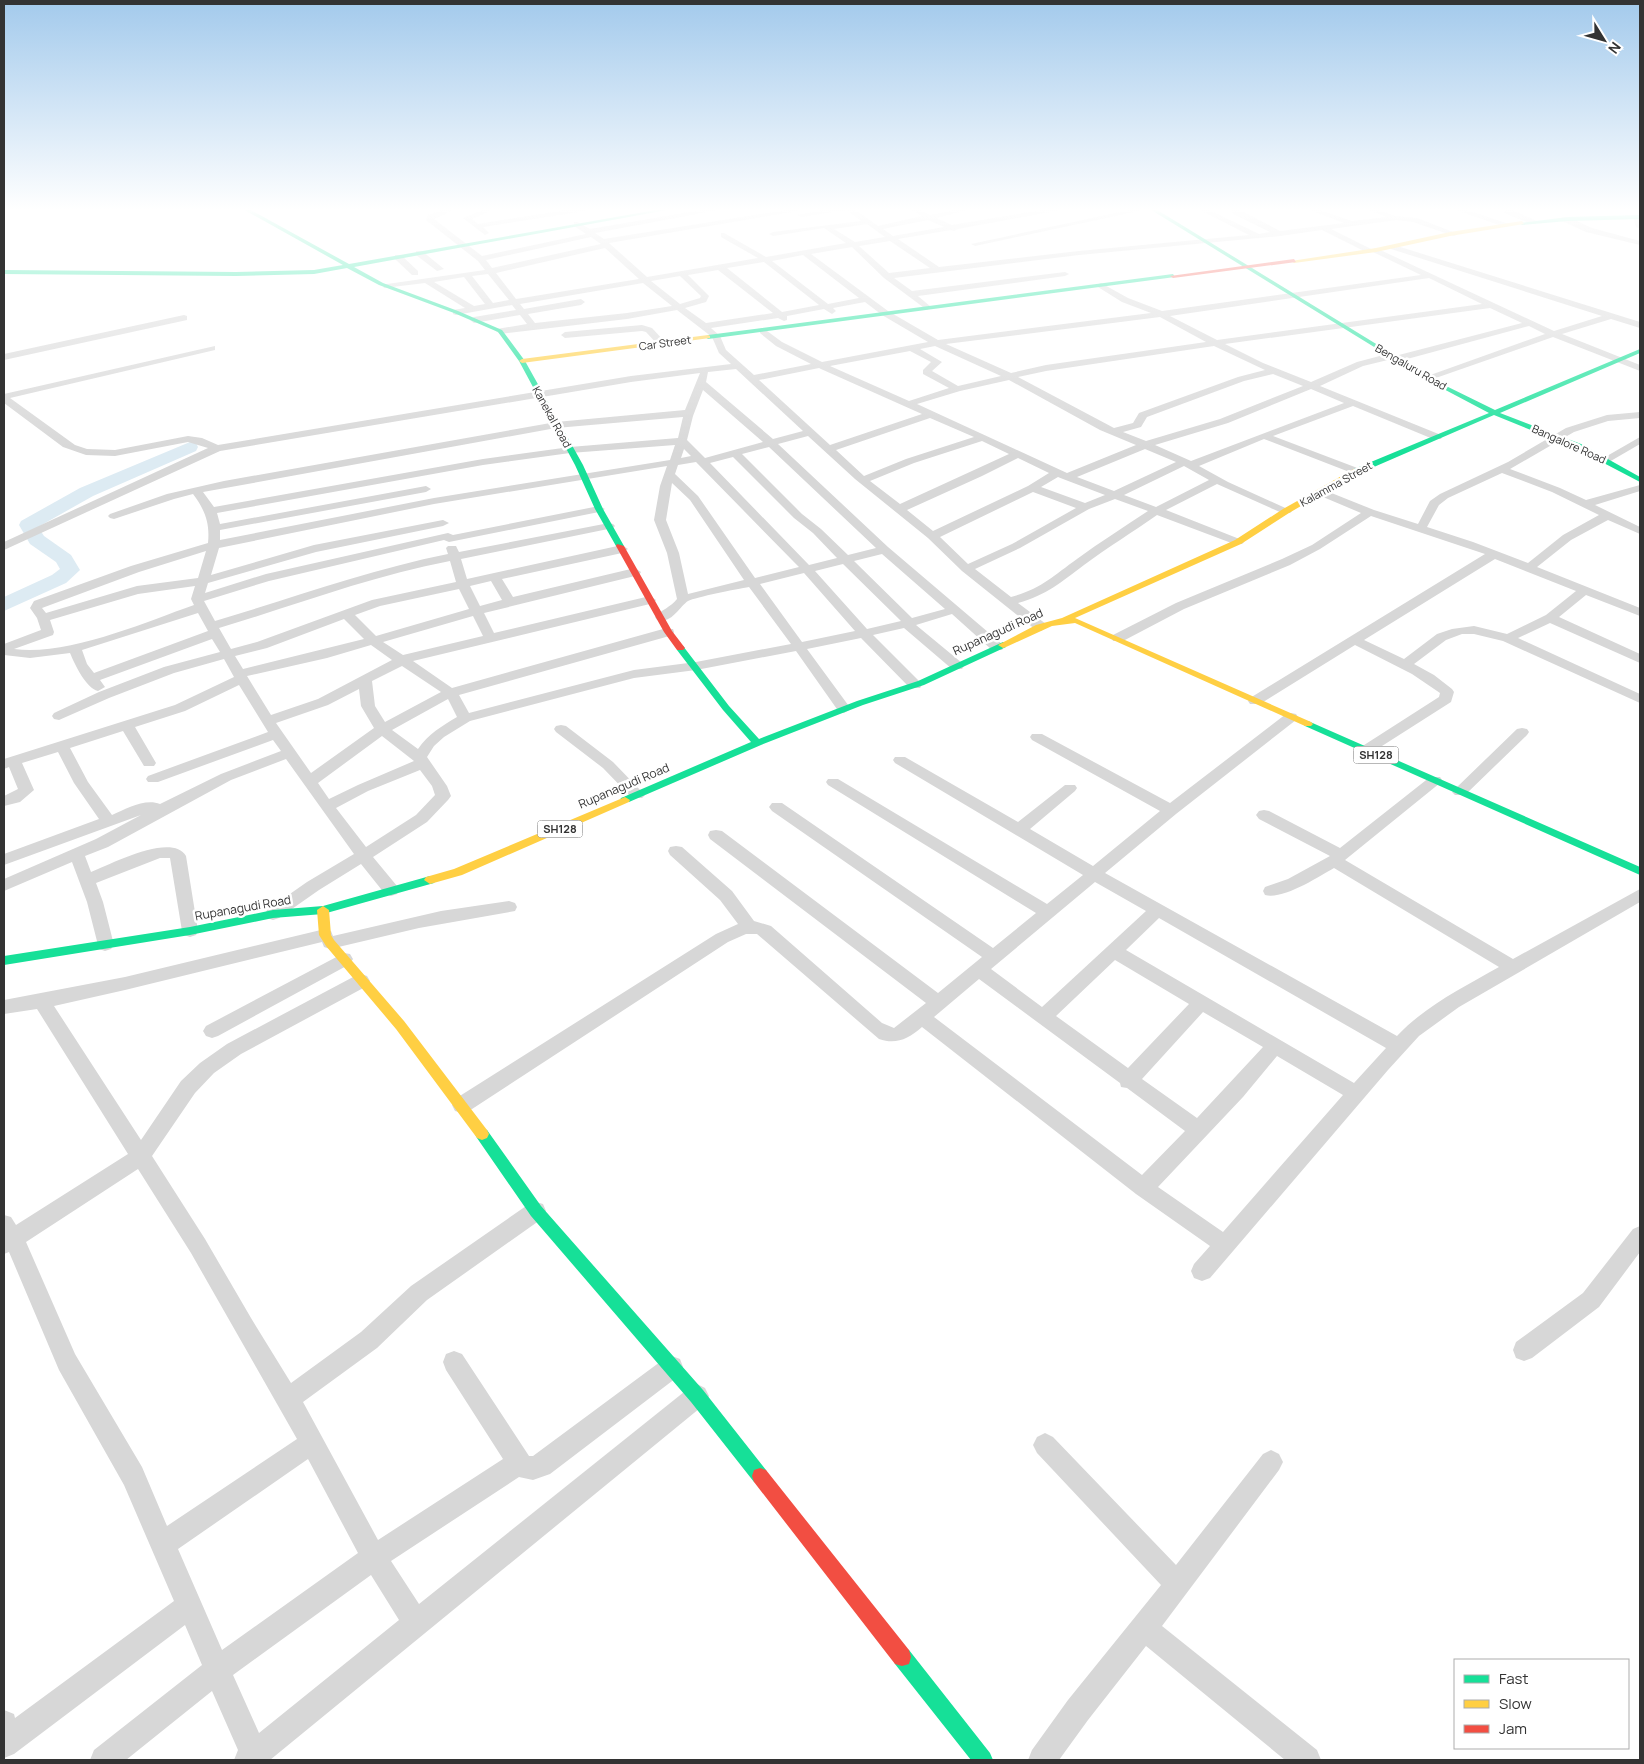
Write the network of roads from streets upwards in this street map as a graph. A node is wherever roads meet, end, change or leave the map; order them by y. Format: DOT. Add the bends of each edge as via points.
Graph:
graph roads {
  1 [pos="398,290"];
  2 [pos="444,290"];
  3 [pos="460,290"];
  4 [pos="479,290"];
  5 [pos="506,290"];
  6 [pos="579,290"];
  7 [pos="656,290"];
  8 [pos="699,290"];
  9 [pos="749,290"];
  10 [pos="806,290"];
  11 [pos="854,290"];
  12 [pos="907,290"];
  13 [pos="940,290"];
  14 [pos="1061,290"];
  15 [pos="1110,290"];
  16 [pos="1283,290"];
  17 [pos="1324,290"];
  18 [pos="1459,290"];
  19 [pos="1530,290"];
  20 [pos="912,294"];
  21 [pos="452,295"];
  22 [pos="1290,295"];
  23 [pos="866,299"];
  24 [pos="514,302"];
  25 [pos="581,302"];
  26 [pos="490,305"];
  27 [pos="1490,305"];
  28 [pos="826,306"];
  29 [pos="677,307"];
  30 [pos="471,308"];
  31 [pos="927,308"];
  32 [pos="521,311"];
  33 [pos="456,312"];
  34 [pos="886,313"];
  35 [pos="1161,314"];
  36 [pos="780,315"];
  37 [pos="1611,316"];
  38 [pos="184,318"];
  39 [pos="841,319"];
  40 [pos="474,320"];
  41 [pos="557,323"];
  42 [pos="1531,323"];
  43 [pos="532,325"];
  44 [pos="1340,325"];
  45 [pos="1640,325"];
  46 [pos="704,326"];
  47 [pos="793,326"];
  48 [pos="500,331"];
  49 [pos="763,331"];
  50 [pos="1554,334"];
  51 [pos="565,336"];
  52 [pos="716,336"];
  53 [pos="1213,342"];
  54 [pos="936,343"];
  55 [pos="662,344"];
  56 [pos="212,348"];
  57 [pos="912,348"];
  58 [pos="722,351"];
  59 [pos="1640,351"];
  60 [pos="577,355"];
  61 [pos="4,357"];
  62 [pos="1393,358"];
  63 [pos="1619,360"];
  64 [pos="522,361"];
  65 [pos="819,365"];
  66 [pos="738,366"];
  67 [pos="1640,368"];
  68 [pos="706,370"];
  69 [pos="1274,371"];
  70 [pos="1009,376"];
  71 [pos="753,378"];
  72 [pos="1427,378"];
  73 [pos="701,383"];
  74 [pos="1310,386"];
  75 [pos="957,389"];
  76 [pos="540,394"];
  77 [pos="4,397"];
  78 [pos="1352,403"];
  79 [pos="908,404"];
  80 [pos="16,410"];
  81 [pos="690,413"];
  82 [pos="1495,413"];
  83 [pos="4,414"];
  84 [pos="931,414"];
  85 [pos="1640,415"];
  86 [pos="556,425"];
  87 [pos="811,432"];
  88 [pos="1112,432"];
  89 [pos="1265,436"];
  90 [pos="983,437"];
  91 [pos="1437,437"];
  92 [pos="1558,437"];
  93 [pos="1640,440"];
  94 [pos="682,441"];
  95 [pos="770,444"];
  96 [pos="1144,445"];
  97 [pos="217,448"];
  98 [pos="829,449"];
  99 [pos="570,450"];
  100 [pos="412,451"];
  101 [pos="736,453"];
  102 [pos="1017,454"];
  103 [pos="701,460"];
  104 [pos="1605,460"];
  105 [pos="1188,464"];
  106 [pos="672,468"];
  107 [pos="1501,469"];
  108 [pos="1356,471"];
  109 [pos="420,474"];
  110 [pos="1062,475"];
  111 [pos="583,476"];
  112 [pos="143,480"];
  113 [pos="864,480"];
  114 [pos="1216,480"];
  115 [pos="1640,480"];
  116 [pos="1032,488"];
  117 [pos="1640,488"];
  118 [pos="426,489"];
  119 [pos="196,490"];
  120 [pos="1320,492"];
  121 [pos="1116,495"];
  122 [pos="171,496"];
  123 [pos="434,500"];
  124 [pos="1586,504"];
  125 [pos="1085,507"];
  126 [pos="899,508"];
  127 [pos="600,510"];
  128 [pos="1156,510"];
  129 [pos="211,511"];
  130 [pos="1286,511"];
  131 [pos="1370,512"];
  132 [pos="1609,515"];
  133 [pos="114,516"];
  134 [pos="443,523"];
  135 [pos="609,526"];
  136 [pos="214,528"];
  137 [pos="1421,528"];
  138 [pos="39,529"];
  139 [pos="1640,531"];
  140 [pos="932,536"];
  141 [pos="448,537"];
  142 [pos="1238,542"];
  143 [pos="214,545"];
  144 [pos="4,546"];
  145 [pos="622,549"];
  146 [pos="884,550"];
  147 [pos="1494,554"];
  148 [pos="456,557"];
  149 [pos="846,560"];
  150 [pos="966,568"];
  151 [pos="1529,568"];
  152 [pos="807,570"];
  153 [pos="634,572"];
  154 [pos="494,576"];
  155 [pos="203,581"];
  156 [pos="752,582"];
  157 [pos="462,583"];
  158 [pos="1584,590"];
  159 [pos="682,598"];
  160 [pos="650,600"];
  161 [pos="509,602"];
  162 [pos="1007,602"];
  163 [pos="200,603"];
  164 [pos="953,610"];
  165 [pos="476,611"];
  166 [pos="1640,612"];
  167 [pos="346,613"];
  168 [pos="661,617"];
  169 [pos="43,618"];
  170 [pos="1550,618"];
  171 [pos="1066,619"];
  172 [pos="909,623"];
  173 [pos="1041,627"];
  174 [pos="214,630"];
  175 [pos="668,632"];
  176 [pos="865,634"];
  177 [pos="490,637"];
  178 [pos="1116,637"];
  179 [pos="1508,638"];
  180 [pos="374,640"];
  181 [pos="1354,640"];
  182 [pos="798,647"];
  183 [pos="997,647"];
  184 [pos="75,648"];
  185 [pos="4,650"];
  186 [pos="227,655"];
  187 [pos="1640,658"];
  188 [pos="402,660"];
  189 [pos="1405,665"];
  190 [pos="696,666"];
  191 [pos="957,666"];
  192 [pos="240,676"];
  193 [pos="90,678"];
  194 [pos="365,679"];
  195 [pos="915,685"];
  196 [pos="450,693"];
  197 [pos="104,694"];
  198 [pos="1640,699"];
  199 [pos="1255,701"];
  200 [pos="844,709"];
  201 [pos="59,716"];
  202 [pos="1291,717"];
  203 [pos="465,718"];
  204 [pos="267,721"];
  205 [pos="127,726"];
  206 [pos="382,729"];
  207 [pos="561,729"];
  208 [pos="1522,732"];
  209 [pos="276,734"];
  210 [pos="1036,737"];
  211 [pos="757,743"];
  212 [pos="62,746"];
  213 [pos="1366,750"];
  214 [pos="289,753"];
  215 [pos="421,760"];
  216 [pos="900,760"];
  217 [pos="9,762"];
  218 [pos="149,763"];
  219 [pos="153,779"];
  220 [pos="1435,780"];
  221 [pos="309,782"];
  222 [pos="833,782"];
  223 [pos="1070,788"];
  224 [pos="1460,792"];
  225 [pos="638,795"];
  226 [pos="4,802"];
  227 [pos="328,806"];
  228 [pos="777,808"];
  229 [pos="1171,810"];
  230 [pos="160,811"];
  231 [pos="1264,815"];
  232 [pos="109,822"];
  233 [pos="1019,830"];
  234 [pos="716,835"];
  235 [pos="676,851"];
  236 [pos="77,855"];
  237 [pos="363,855"];
  238 [pos="1338,858"];
  239 [pos="4,860"];
  240 [pos="1640,871"];
  241 [pos="1094,874"];
  242 [pos="87,880"];
  243 [pos="4,885"];
  244 [pos="391,890"];
  245 [pos="1271,891"];
  246 [pos="1640,895"];
  247 [pos="509,907"];
  248 [pos="323,910"];
  249 [pos="1158,910"];
  250 [pos="1048,912"];
  251 [pos="273,914"];
  252 [pos="748,926"];
  253 [pos="190,931"];
  254 [pos="327,939"];
  255 [pos="105,944"];
  256 [pos="1114,951"];
  257 [pos="994,957"];
  258 [pos="344,959"];
  259 [pos="4,961"];
  260 [pos="1512,967"];
  261 [pos="979,970"];
  262 [pos="361,981"];
  263 [pos="42,1002"];
  264 [pos="1201,1002"];
  265 [pos="938,1003"];
  266 [pos="4,1007"];
  267 [pos="1044,1016"];
  268 [pos="922,1017"];
  269 [pos="212,1031"];
  270 [pos="1275,1046"];
  271 [pos="1399,1046"];
  272 [pos="1128,1081"];
  273 [pos="1356,1094"];
  274 [pos="462,1105"];
  275 [pos="1198,1130"];
  276 [pos="141,1156"];
  277 [pos="1143,1188"];
  278 [pos="536,1211"];
  279 [pos="7,1236"];
  280 [pos="1640,1236"];
  281 [pos="1225,1245"];
  282 [pos="1202,1271"];
  283 [pos="1524,1350"];
  284 [pos="454,1362"];
  285 [pos="672,1367"];
  286 [pos="697,1396"];
  287 [pos="288,1399"];
  288 [pos="311,1443"];
  289 [pos="1045,1445"];
  290 [pos="519,1462"];
  291 [pos="1271,1462"];
  292 [pos="163,1544"];
  293 [pos="374,1557"];
  294 [pos="1178,1585"];
  295 [pos="189,1606"];
  296 [pos="416,1623"];
  297 [pos="1144,1628"];
  298 [pos="217,1670"];
  299 [pos="6,1736"];
  300 [pos="251,1758"];
  301 [pos="104,1760"];
  302 [pos="983,1760"];
  303 [pos="1042,1760"];
  304 [pos="1308,1760"];
  1 -- 33 [label="street"];
  2 -- 21 [label="street"];
  3 -- 21 [label="street"];
  4 -- 26 [label="street"];
  5 -- 24 [label="street"];
  6 -- 24 [label="street"];
  7 -- 29 [label="street"];
  8 -- 29 [label="street" via="704,298"];
  9 -- 36 [label="street"];
  10 -- 28 [label="street"];
  11 -- 23 [label="street"];
  12 -- 20 [label="street"];
  13 -- 20 [label="street"];
  14 -- 31 [label="street, Car Street"];
  15 -- 35 [label="street"];
  16 -- 22 [label="street, Bengaluru Road"];
  17 -- 22 [label="street"];
  18 -- 27 [label="street"];
  19 -- 37 [label="street"];
  20 -- 31 [label="street"];
  21 -- 30 [label="street"];
  22 -- 35 [label="street"];
  22 -- 44 [label="street, Bengaluru Road"];
  23 -- 28 [label="street"];
  23 -- 34 [label="street"];
  24 -- 26 [label="street"];
  24 -- 32 [label="street"];
  25 -- 32 [label="street"];
  26 -- 30 [label="street"];
  27 -- 42 [label="street"];
  27 -- 44 [label="street"];
  28 -- 36 [label="street"];
  28 -- 39 [label="street"];
  29 -- 41 [label="street" via="628,317"];
  29 -- 46 [label="street"];
  30 -- 33 [label="street"];
  31 -- 34 [label="street, Car Street"];
  32 -- 40 [label="street"];
  32 -- 43 [label="street"];
  33 -- 40 [label="street"];
  34 -- 39 [label="street, Car Street"];
  34 -- 54 [label="street"];
  35 -- 53 [label="street"];
  35 -- 54 [label="street"];
  36 -- 46 [label="street"];
  36 -- 47 [label="street"];
  37 -- 45 [label="street"];
  37 -- 50 [label="street"];
  38 -- 61 [label="street"];
  39 -- 47 [label="street, Car Street"];
  40 -- 48 [label="street"];
  41 -- 43 [label="street"];
  41 -- 51 [label="street"];
  42 -- 50 [label="street"];
  42 -- 62 [label="street"];
  43 -- 48 [label="street"];
  44 -- 53 [label="street"];
  44 -- 62 [label="street, Bengaluru Road"];
  46 -- 52 [label="street"];
  47 -- 49 [label="street, Car Street"];
  48 -- 64 [label="street, Kanekal Road"];
  49 -- 52 [label="street, Car Street"];
  49 -- 65 [label="street" via="779,344"];
  50 -- 63 [label="street"];
  50 -- 72 [label="street"];
  51 -- 55 [label="street" via="642,328 649,330"];
  51 -- 60 [label="street"];
  52 -- 55 [label="street, Car Street"];
  52 -- 58 [label="street"];
  53 -- 69 [label="street"];
  53 -- 70 [label="street"];
  54 -- 57 [label="street"];
  54 -- 70 [label="street"];
  55 -- 60 [label="street, Car Street"];
  56 -- 77 [label="street"];
  57 -- 65 [label="street"];
  57 -- 75 [label="street" via="937,362 927,370 928,374"];
  58 -- 66 [label="street"];
  58 -- 68 [label="street"];
  59 -- 63 [label="street, Kalamma Street / SH128"];
  60 -- 64 [label="street, Car Street"];
  62 -- 72 [label="street, Bengaluru Road"];
  62 -- 74 [label="street" via="1360,364"];
  63 -- 67 [label="street"];
  63 -- 82 [label="street, Kalamma Street / SH128"];
  64 -- 76 [label="street, Kanekal Road"];
  65 -- 71 [label="street"];
  65 -- 79 [label="street"];
  66 -- 68 [label="street"];
  66 -- 71 [label="street"];
  68 -- 73 [label="street"];
  68 -- 76 [label="street"];
  69 -- 74 [label="street"];
  69 -- 88 [label="street" via="1240,379 1194,396 1143,416 1137,425"];
  70 -- 75 [label="street"];
  70 -- 88 [label="street"];
  71 -- 87 [label="street"];
  72 -- 82 [label="street, Bengaluru Road"];
  73 -- 81 [label="street"];
  73 -- 95 [label="street"];
  74 -- 78 [label="street"];
  74 -- 96 [label="street" via="1224,421"];
  75 -- 79 [label="street"];
  76 -- 86 [label="street, Kanekal Road"];
  76 -- 97 [label="street"];
  77 -- 80 [label="street"];
  78 -- 89 [label="street"];
  78 -- 91 [label="street"];
  79 -- 84 [label="street"];
  80 -- 83 [label="street"];
  80 -- 97 [label="street" via="39,422 69,446 91,453 113,454 173,441 202,442"];
  81 -- 86 [label="street"];
  81 -- 94 [label="street"];
  82 -- 91 [label="street, Kalamma Street / SH128"];
  82 -- 92 [label="street, Bangalore Road"];
  84 -- 90 [label="street"];
  84 -- 98 [label="street"];
  85 -- 92 [label="street" via="1595,421"];
  86 -- 99 [label="street, Kanekal Road"];
  86 -- 100 [label="street"];
  87 -- 95 [label="street"];
  87 -- 98 [label="street"];
  88 -- 96 [label="street"];
  89 -- 105 [label="street"];
  89 -- 108 [label="street"];
  90 -- 102 [label="street"];
  90 -- 113 [label="street"];
  91 -- 108 [label="street, Kalamma Street / SH128"];
  92 -- 104 [label="street, Bangalore Road"];
  92 -- 107 [label="street"];
  93 -- 104 [label="street"];
  94 -- 99 [label="street"];
  94 -- 103 [label="street"];
  94 -- 106 [label="street"];
  95 -- 101 [label="street"];
  95 -- 146 [label="street"];
  96 -- 105 [label="street"];
  96 -- 110 [label="street"];
  97 -- 112 [label="street"];
  98 -- 113 [label="street"];
  99 -- 109 [label="street"];
  99 -- 111 [label="street, Kanekal Road"];
  100 -- 109 [label="street"];
  100 -- 119 [label="street"];
  101 -- 103 [label="street"];
  101 -- 149 [label="street"];
  102 -- 110 [label="street"];
  102 -- 126 [label="street"];
  103 -- 106 [label="street"];
  103 -- 152 [label="street"];
  104 -- 115 [label="street, Bangalore Road"];
  105 -- 114 [label="street"];
  105 -- 121 [label="street" via="1162,471"];
  106 -- 111 [label="street"];
  106 -- 156 [label="street"];
  106 -- 159 [label="street" via="665,486 660,520 672,553"];
  107 -- 124 [label="street"];
  107 -- 137 [label="street" via="1434,503"];
  108 -- 120 [label="street, Kalamma Street / SH128"];
  109 -- 118 [label="street"];
  109 -- 129 [label="street"];
  110 -- 116 [label="street"];
  110 -- 121 [label="street"];
  111 -- 123 [label="street"];
  111 -- 127 [label="street, Kanekal Road"];
  112 -- 122 [label="street"];
  112 -- 138 [label="street"];
  113 -- 126 [label="street"];
  114 -- 128 [label="street"];
  114 -- 130 [label="street"];
  116 -- 125 [label="street"];
  116 -- 140 [label="street"];
  117 -- 124 [label="street"];
  118 -- 123 [label="street"];
  118 -- 136 [label="street"];
  119 -- 122 [label="street"];
  119 -- 129 [label="street"];
  120 -- 130 [label="street, Kalamma Street / SH128"];
  120 -- 131 [label="street"];
  121 -- 125 [label="street"];
  121 -- 128 [label="street"];
  122 -- 133 [label="street"];
  123 -- 134 [label="street"];
  123 -- 143 [label="street"];
  124 -- 132 [label="street"];
  125 -- 150 [label="street" via="1016,546"];
  126 -- 140 [label="street"];
  127 -- 135 [label="street, Kanekal Road"];
  127 -- 141 [label="street"];
  128 -- 142 [label="street"];
  128 -- 162 [label="street" via="1051,585"];
  129 -- 136 [label="street"];
  130 -- 142 [label="street, Kalamma Street / SH128"];
  131 -- 137 [label="street"];
  131 -- 178 [label="street" via="1286,562 1180,606"];
  132 -- 139 [label="street"];
  132 -- 151 [label="street" via="1559,541"];
  134 -- 141 [label="street"];
  134 -- 155 [label="street" via="331,545"];
  135 -- 145 [label="street, Kanekal Road"];
  135 -- 148 [label="street"];
  136 -- 143 [label="street"];
  137 -- 147 [label="street"];
  138 -- 144 [label="street"];
  140 -- 150 [label="street"];
  141 -- 148 [label="street"];
  141 -- 163 [label="street" via="266,578"];
  142 -- 171 [label="street, Kalamma Street / SH128"];
  143 -- 155 [label="street"];
  143 -- 169 [label="street" via="38,604 36,608"];
  145 -- 153 [label="street, Kanekal Road"];
  145 -- 154 [label="street"];
  146 -- 149 [label="street"];
  146 -- 164 [label="street"];
  147 -- 151 [label="street"];
  147 -- 181 [label="street"];
  148 -- 157 [label="street"];
  148 -- 174 [label="street" via="390,571"];
  149 -- 152 [label="street"];
  149 -- 172 [label="street"];
  150 -- 162 [label="street"];
  151 -- 158 [label="street"];
  152 -- 156 [label="street"];
  152 -- 176 [label="street"];
  153 -- 160 [label="street, Kanekal Road"];
  153 -- 161 [label="street"];
  154 -- 157 [label="street"];
  154 -- 161 [label="street"];
  155 -- 163 [label="street"];
  155 -- 169 [label="street" via="137,590"];
  156 -- 159 [label="street"];
  156 -- 182 [label="street"];
  157 -- 165 [label="street"];
  157 -- 167 [label="street"];
  158 -- 166 [label="street"];
  158 -- 170 [label="street"];
  159 -- 168 [label="street" via="677,607"];
  160 -- 168 [label="street, Kanekal Road"];
  160 -- 177 [label="street"];
  161 -- 165 [label="street"];
  162 -- 173 [label="street"];
  163 -- 174 [label="street"];
  163 -- 184 [label="street" via="141,628"];
  164 -- 172 [label="street"];
  164 -- 183 [label="street"];
  165 -- 177 [label="street"];
  165 -- 180 [label="street"];
  167 -- 180 [label="street"];
  167 -- 186 [label="street"];
  168 -- 175 [label="street, Kanekal Road"];
  169 -- 185 [label="street" via="48,632"];
  170 -- 179 [label="street"];
  170 -- 187 [label="street"];
  171 -- 173 [label="street, Rupanagudi Road / SH128"];
  171 -- 178 [label="street, SH128"];
  172 -- 176 [label="street"];
  172 -- 191 [label="street"];
  173 -- 183 [label="street, Rupanagudi Road / SH128"];
  174 -- 186 [label="street"];
  174 -- 193 [label="street"];
  175 -- 190 [label="street, Kanekal Road"];
  175 -- 196 [label="street"];
  176 -- 182 [label="street"];
  176 -- 195 [label="street"];
  177 -- 188 [label="street"];
  178 -- 199 [label="street, SH128"];
  179 -- 189 [label="street" via="1465,628 1453,631"];
  179 -- 198 [label="street"];
  180 -- 188 [label="street"];
  180 -- 192 [label="street"];
  181 -- 189 [label="street"];
  181 -- 199 [label="street"];
  182 -- 190 [label="street"];
  182 -- 200 [label="street"];
  183 -- 191 [label="street, Rupanagudi Road / SH128"];
  184 -- 185 [label="street" via="31,655"];
  184 -- 193 [label="street"];
  186 -- 192 [label="street"];
  186 -- 197 [label="street" via="169,670"];
  188 -- 194 [label="street"];
  188 -- 196 [label="street"];
  189 -- 213 [label="street" via="1442,686 1447,692 1446,699"];
  190 -- 203 [label="street" via="634,674"];
  190 -- 211 [label="street, Kanekal Road" via="726,708"];
  191 -- 195 [label="street, Rupanagudi Road / SH128"];
  192 -- 204 [label="street"];
  192 -- 205 [label="street" via="180,708"];
  193 -- 197 [label="street"];
  194 -- 204 [label="street" via="323,702"];
  194 -- 206 [label="street" via="369,709"];
  195 -- 200 [label="street, Rupanagudi Road / SH128"];
  196 -- 203 [label="street"];
  196 -- 206 [label="street"];
  197 -- 201 [label="street"];
  199 -- 202 [label="street, SH128"];
  200 -- 211 [label="street, Rupanagudi Road / SH128"];
  202 -- 213 [label="street, SH128"];
  202 -- 229 [label="street"];
  203 -- 215 [label="street" via="429,743"];
  204 -- 209 [label="street"];
  205 -- 212 [label="street"];
  205 -- 218 [label="street"];
  206 -- 215 [label="street"];
  206 -- 221 [label="street"];
  207 -- 225 [label="street" via="608,765"];
  208 -- 224 [label="street"];
  209 -- 214 [label="street"];
  209 -- 219 [label="street"];
  210 -- 229 [label="street"];
  211 -- 225 [label="street, Rupanagudi Road / SH128"];
  212 -- 217 [label="street"];
  212 -- 232 [label="street" via="81,783"];
  213 -- 220 [label="street, SH128"];
  214 -- 221 [label="street"];
  214 -- 230 [label="street" via="226,777"];
  215 -- 227 [label="street"];
  215 -- 237 [label="street" via="442,791 440,801 404,830"];
  216 -- 233 [label="street"];
  217 -- 226 [label="street" via="26,790"];
  220 -- 224 [label="street, SH128"];
  220 -- 238 [label="street"];
  221 -- 227 [label="street"];
  222 -- 250 [label="street"];
  223 -- 233 [label="street"];
  224 -- 240 [label="street, SH128"];
  225 -- 244 [label="street, Rupanagudi Road / SH128" via="458,872"];
  227 -- 237 [label="street"];
  228 -- 257 [label="street"];
  229 -- 241 [label="street"];
  230 -- 232 [label="street" via="148,807"];
  230 -- 236 [label="street"];
  231 -- 238 [label="street"];
  232 -- 239 [label="street"];
  233 -- 241 [label="street"];
  234 -- 265 [label="street"];
  235 -- 252 [label="street" via="735,904"];
  236 -- 242 [label="street"];
  236 -- 243 [label="street"];
  237 -- 244 [label="street"];
  237 -- 251 [label="street"];
  238 -- 245 [label="street" via="1294,883"];
  238 -- 260 [label="street"];
  241 -- 249 [label="street"];
  241 -- 250 [label="street"];
  242 -- 253 [label="street" via="154,855 174,853 178,856"];
  242 -- 255 [label="street"];
  244 -- 248 [label="street, Rupanagudi Road / SH128"];
  246 -- 260 [label="street"];
  247 -- 254 [label="street"];
  248 -- 251 [label="street, Rupanagudi Road / SH128"];
  248 -- 254 [label="street"];
  249 -- 256 [label="street"];
  249 -- 271 [label="street"];
  250 -- 257 [label="street"];
  251 -- 253 [label="street, Rupanagudi Road / SH128"];
  252 -- 268 [label="street" via="765,930 885,1034 896,1035"];
  252 -- 274 [label="street" via="722,938"];
  253 -- 255 [label="street, Rupanagudi Road / SH128"];
  254 -- 258 [label="street"];
  254 -- 263 [label="street" via="220,959 163,976"];
  255 -- 259 [label="street, Rupanagudi Road / SH128"];
  256 -- 264 [label="street"];
  256 -- 267 [label="street"];
  257 -- 261 [label="street"];
  258 -- 262 [label="street"];
  258 -- 269 [label="street"];
  260 -- 271 [label="street" via="1453,1002 1413,1031"];
  261 -- 265 [label="street"];
  261 -- 267 [label="street"];
  262 -- 274 [label="street"];
  262 -- 276 [label="street" via="234,1049 207,1068 188,1087"];
  263 -- 266 [label="street"];
  263 -- 276 [label="street"];
  264 -- 270 [label="street"];
  264 -- 272 [label="street"];
  265 -- 268 [label="street"];
  267 -- 272 [label="street"];
  268 -- 277 [label="street"];
  270 -- 273 [label="street"];
  270 -- 275 [label="street"];
  271 -- 273 [label="street"];
  272 -- 275 [label="street"];
  273 -- 281 [label="street"];
  274 -- 278 [label="street"];
  275 -- 277 [label="street"];
  276 -- 279 [label="street"];
  276 -- 287 [label="street"];
  277 -- 281 [label="street"];
  278 -- 285 [label="street"];
  278 -- 287 [label="street" via="419,1293 369,1340"];
  279 -- 292 [label="street" via="67,1362 133,1476"];
  280 -- 283 [label="street" via="1591,1300"];
  281 -- 282 [label="street"];
  284 -- 290 [label="street"];
  285 -- 286 [label="street"];
  285 -- 290 [label="street" via="541,1464 525,1468"];
  286 -- 296 [label="street"];
  286 -- 302 [label="street"];
  287 -- 288 [label="street"];
  288 -- 292 [label="street"];
  288 -- 293 [label="street"];
  289 -- 294 [label="street"];
  290 -- 293 [label="street"];
  291 -- 294 [label="street"];
  292 -- 295 [label="street"];
  293 -- 296 [label="street"];
  293 -- 298 [label="street"];
  294 -- 297 [label="street"];
  295 -- 298 [label="street"];
  295 -- 299 [label="street"];
  296 -- 300 [label="street"];
  297 -- 303 [label="street"];
  297 -- 304 [label="street"];
  298 -- 300 [label="street"];
  298 -- 301 [label="street"];
}
